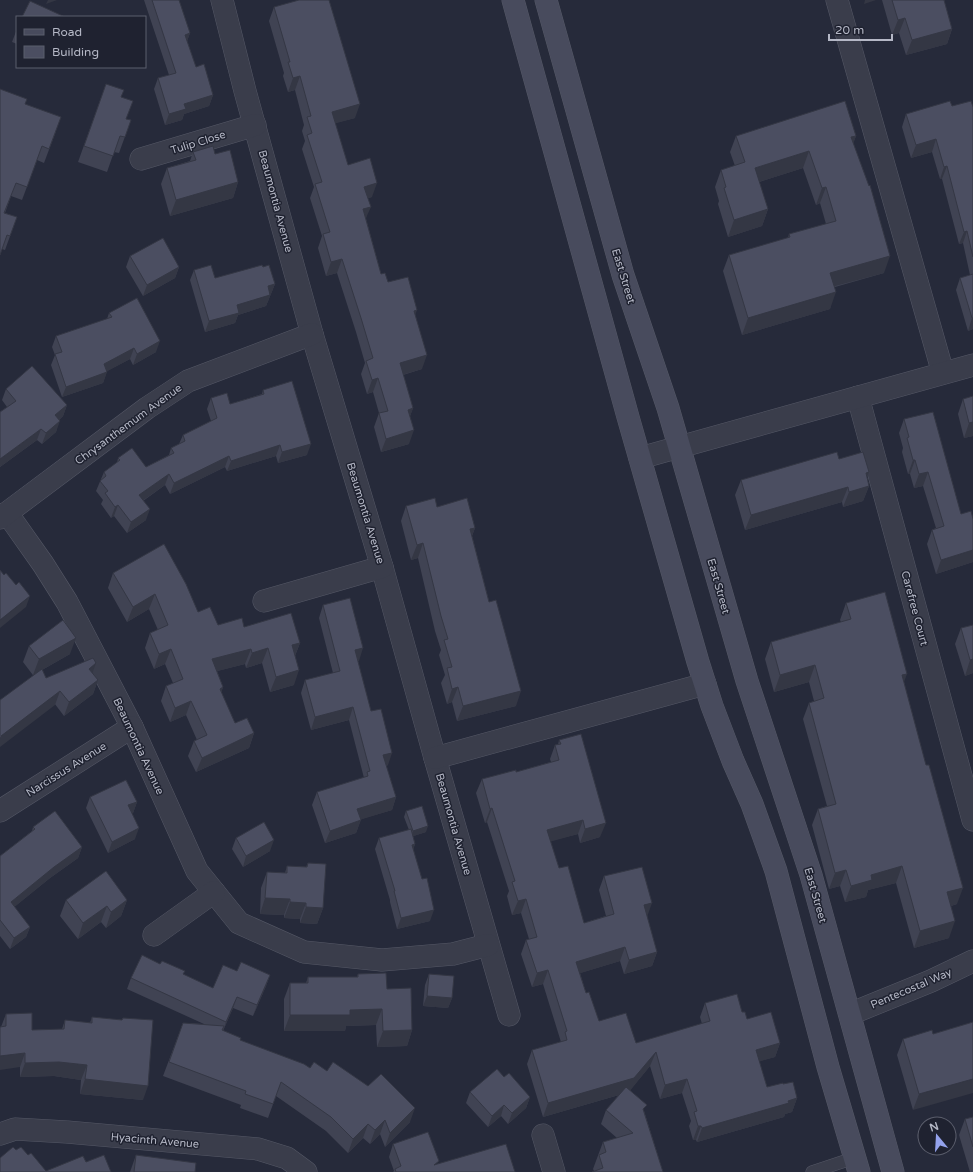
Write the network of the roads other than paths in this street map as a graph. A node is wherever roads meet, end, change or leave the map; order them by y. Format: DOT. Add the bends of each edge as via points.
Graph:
graph roads {
  1 [pos="222,0"];
  2 [pos="513,0"];
  3 [pos="546,0"];
  4 [pos="837,0"];
  5 [pos="255,125"];
  6 [pos="141,159"];
  7 [pos="312,334"];
  8 [pos="973,365"];
  9 [pos="943,373"];
  10 [pos="858,396"];
  11 [pos="679,447"];
  12 [pos="640,458"];
  13 [pos="3,515"];
  14 [pos="382,567"];
  15 [pos="264,601"];
  16 [pos="705,684"];
  17 [pos="132,727"];
  18 [pos="435,758"];
  19 [pos="0,811"];
  20 [pos="973,820"];
  21 [pos="214,892"];
  22 [pos="154,935"];
  23 [pos="488,946"];
  24 [pos="973,961"];
  25 [pos="850,1014"];
  26 [pos="509,1015"];
  27 [pos="817,1026"];
  28 [pos="0,1134"];
  29 [pos="544,1134"];
  30 [pos="856,1165"];
  31 [pos="306,1172"];
  32 [pos="554,1172"];
  33 [pos="812,1172"];
  34 [pos="893,1172"];
  1 -- 5 [label="street, Beaumontia Avenue"];
  2 -- 12 [label="main road"];
  3 -- 11 [label="main road, East Street" via="623,276"];
  4 -- 9 [label="street"];
  5 -- 6 [label="street, Tulip Close"];
  5 -- 7 [label="street, Beaumontia Avenue"];
  7 -- 13 [label="street, Chrysanthemum Avenue" via="188,381 147,408"];
  7 -- 14 [label="street, Beaumontia Avenue"];
  8 -- 9 [label="street"];
  9 -- 10 [label="street"];
  10 -- 11 [label="street"];
  10 -- 20 [label="street, Carefree Court"];
  11 -- 12 [label="street"];
  11 -- 25 [label="main road, East Street" via="747,682 810,875"];
  12 -- 16 [label="main road"];
  13 -- 17 [label="street, Beaumontia Avenue" via="43,564 67,602"];
  14 -- 15 [label="street"];
  14 -- 18 [label="street, Beaumontia Avenue"];
  16 -- 18 [label="street"];
  16 -- 27 [label="main road" via="776,871"];
  17 -- 19 [label="street, Narcissus Avenue"];
  17 -- 21 [label="street, Beaumontia Avenue" via="197,871"];
  18 -- 23 [label="street, Beaumontia Avenue"];
  21 -- 22 [label="street"];
  21 -- 23 [label="street, Beaumontia Avenue" via="239,923 304,952 382,960 453,954"];
  23 -- 26 [label="street"];
  24 -- 25 [label="street, Pentecostal Way"];
  25 -- 27 [label="main road"];
  25 -- 34 [label="main road, East Street"];
  27 -- 30 [label="main road"];
  28 -- 31 [label="street, Hyacinth Avenue" via="15,1129 60,1131 258,1149 287,1158"];
  29 -- 32 [label="street"];
  30 -- 33 [label="lane"];
}
